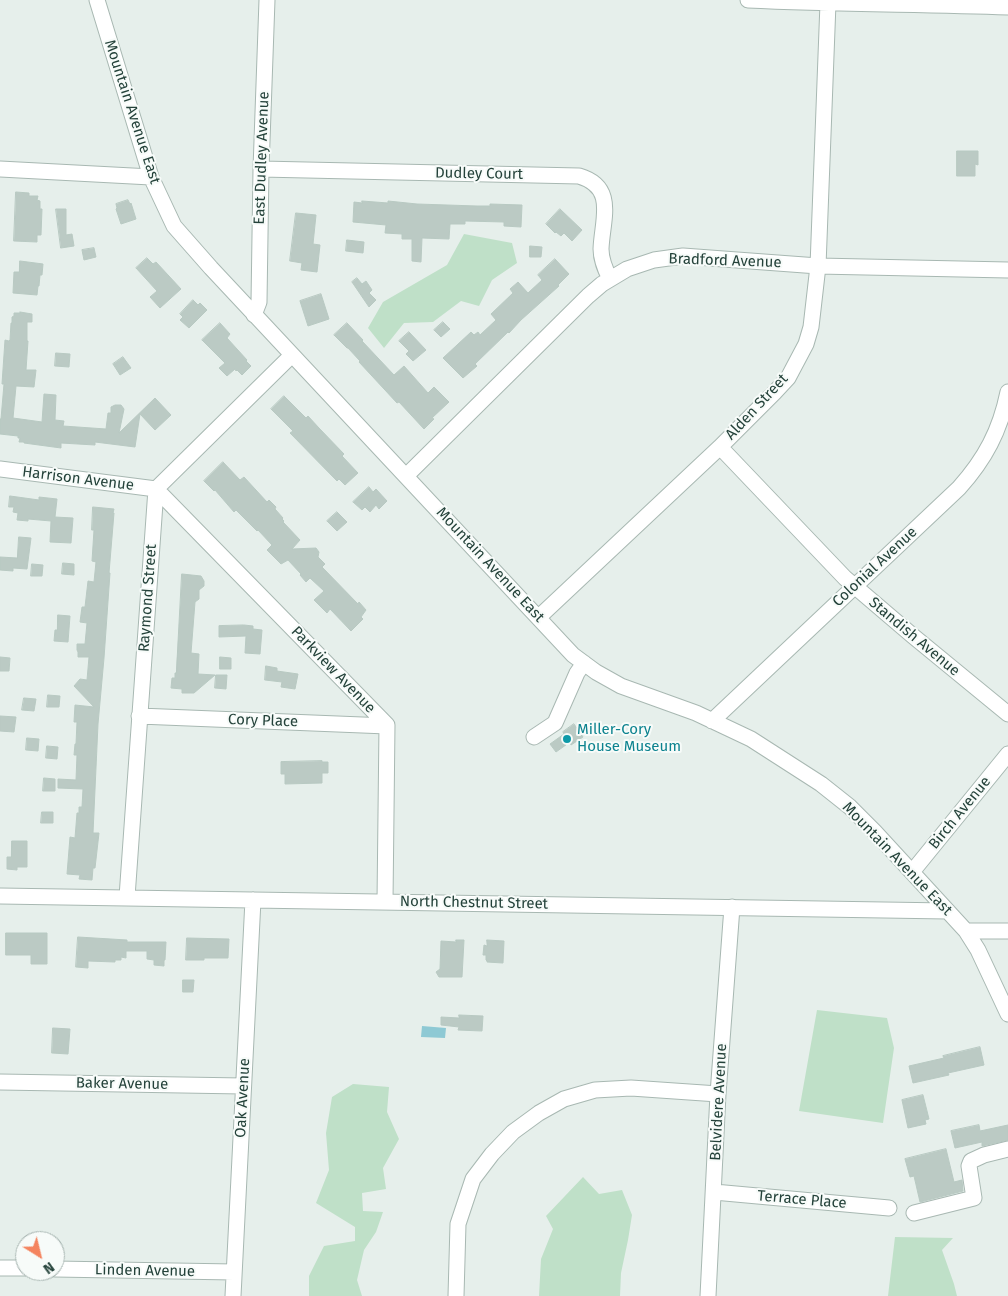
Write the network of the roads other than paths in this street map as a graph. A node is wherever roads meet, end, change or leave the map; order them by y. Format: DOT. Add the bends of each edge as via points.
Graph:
graph roads {
  1 [pos="97,0"];
  2 [pos="267,0"];
  3 [pos="748,0"];
  4 [pos="927,2"];
  5 [pos="828,3"];
  6 [pos="1008,8"];
  7 [pos="261,169"];
  8 [pos="0,170"];
  9 [pos="151,177"];
  10 [pos="818,266"];
  11 [pos="1008,270"];
  12 [pos="610,279"];
  13 [pos="254,314"];
  14 [pos="292,355"];
  15 [pos="1008,392"];
  16 [pos="720,447"];
  17 [pos="0,469"];
  18 [pos="406,476"];
  19 [pos="156,489"];
  20 [pos="854,586"];
  21 [pos="539,617"];
  22 [pos="584,663"];
  23 [pos="1008,714"];
  24 [pos="139,716"];
  25 [pos="712,721"];
  26 [pos="387,726"];
  27 [pos="534,737"];
  28 [pos="1008,754"];
  29 [pos="912,872"];
  30 [pos="0,896"];
  31 [pos="127,897"];
  32 [pos="252,900"];
  33 [pos="385,901"];
  34 [pos="732,907"];
  35 [pos="947,911"];
  36 [pos="966,931"];
  37 [pos="1008,931"];
  38 [pos="1008,1014"];
  39 [pos="0,1082"];
  40 [pos="244,1086"];
  41 [pos="718,1094"];
  42 [pos="1008,1149"];
  43 [pos="714,1192"];
  44 [pos="889,1208"];
  45 [pos="914,1213"];
  46 [pos="0,1268"];
  47 [pos="15,1268"];
  48 [pos="65,1269"];
  49 [pos="234,1272"];
  50 [pos="233,1296"];
  51 [pos="456,1296"];
  52 [pos="708,1296"];
  1 -- 9 [label="street, Mountain Avenue East"];
  2 -- 7 [label="street, East Dudley Avenue"];
  3 -- 5 [label="street"];
  4 -- 5 [label="street"];
  4 -- 6 [label="street"];
  5 -- 10 [label="street, Alden Street"];
  7 -- 12 [label="street, Dudley Court" via="579,176 596,184 605,200 601,250 602,262"];
  7 -- 13 [label="street, East Dudley Avenue" via="259,302"];
  8 -- 9 [label="street"];
  9 -- 13 [label="street, Mountain Avenue East" via="174,226"];
  10 -- 11 [label="street, Bradford Avenue"];
  10 -- 12 [label="street, Bradford Avenue" via="683,256 640,264"];
  10 -- 16 [label="street, Alden Street" via="811,326 806,344 788,378"];
  12 -- 18 [label="street, Bradford Avenue" via="588,296"];
  13 -- 14 [label="street, Mountain Avenue East"];
  14 -- 18 [label="street, Mountain Avenue East"];
  14 -- 19 [label="street"];
  15 -- 20 [label="street, Colonial Avenue" via="992,443 971,474"];
  16 -- 20 [label="street, Standish Avenue"];
  16 -- 21 [label="street, Alden Street"];
  17 -- 19 [label="street, Harrison Avenue"];
  18 -- 21 [label="street, Mountain Avenue East"];
  19 -- 24 [label="street, Raymond Street"];
  19 -- 26 [label="street, Parkview Avenue"];
  20 -- 23 [label="street, Standish Avenue"];
  20 -- 25 [label="street, Colonial Avenue"];
  21 -- 22 [label="street, Mountain Avenue East"];
  22 -- 25 [label="street, Mountain Avenue East" via="621,686"];
  22 -- 27 [label="street" via="554,723"];
  24 -- 26 [label="street, Cory Place"];
  24 -- 31 [label="street, Raymond Street"];
  25 -- 29 [label="street, Mountain Avenue East" via="751,739 821,784 850,807"];
  26 -- 33 [label="street, Parkview Avenue"];
  28 -- 29 [label="street, Birch Avenue"];
  29 -- 35 [label="street, Mountain Avenue East"];
  30 -- 31 [label="street, North Chestnut Street"];
  31 -- 32 [label="street, North Chestnut Street"];
  32 -- 33 [label="street, North Chestnut Street"];
  32 -- 40 [label="street, Oak Avenue"];
  33 -- 34 [label="street, North Chestnut Street"];
  34 -- 35 [label="street, North Chestnut Street"];
  34 -- 41 [label="street, Belvidere Avenue"];
  35 -- 36 [label="street, Mountain Avenue East"];
  36 -- 37 [label="street"];
  36 -- 38 [label="street, Mountain Avenue East"];
  39 -- 40 [label="street, Baker Avenue"];
  40 -- 49 [label="street, Oak Avenue"];
  41 -- 43 [label="street, Belvidere Avenue"];
  41 -- 51 [label="street" via="631,1088 595,1090 564,1099 513,1132 473,1179 458,1224"];
  42 -- 45 [label="street" via="970,1161 974,1198"];
  43 -- 44 [label="street, Terrace Place"];
  43 -- 52 [label="street, Belvidere Avenue"];
  46 -- 47 [label="street"];
  48 -- 49 [label="street, Linden Avenue"];
  49 -- 50 [label="street, Oak Avenue"];
}
